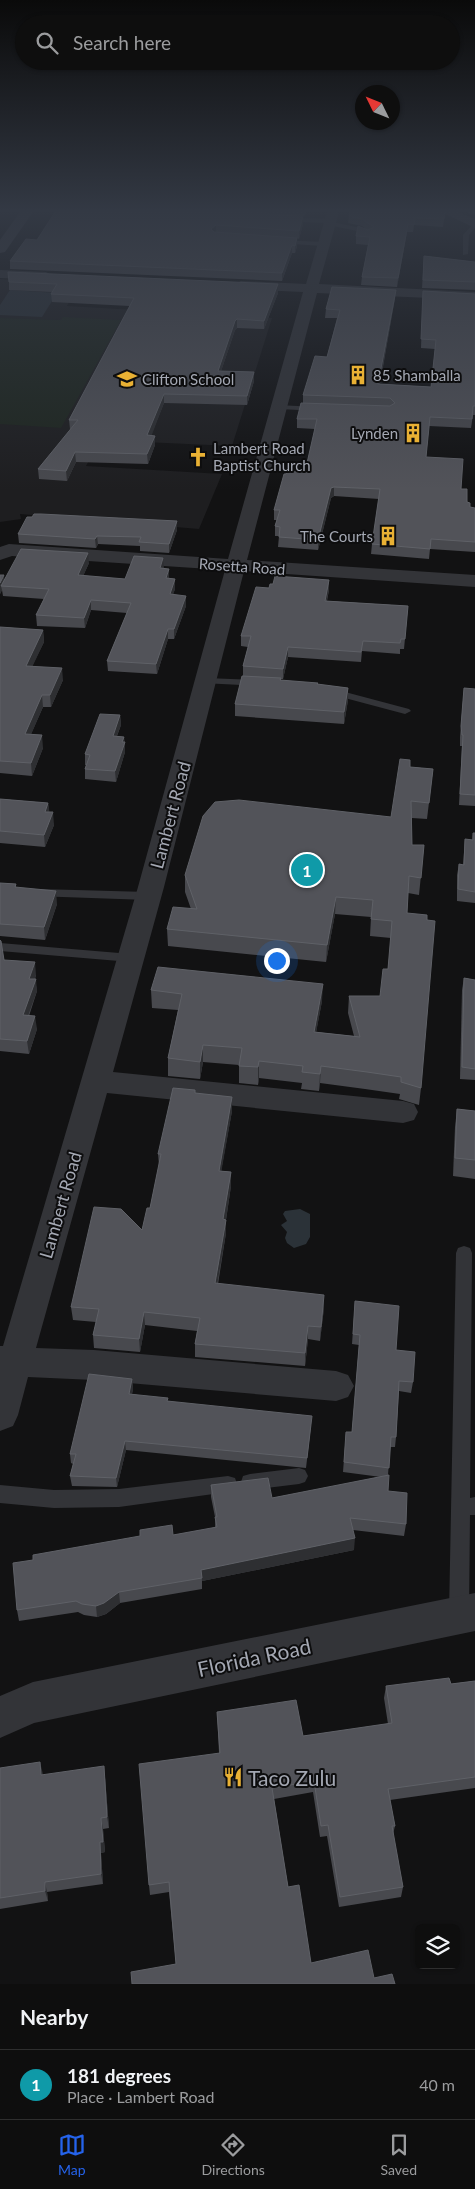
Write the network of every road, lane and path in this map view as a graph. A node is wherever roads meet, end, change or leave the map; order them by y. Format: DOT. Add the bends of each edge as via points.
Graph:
graph roads {
  1 [pos="307,305"];
  2 [pos="279,407"];
  3 [pos="326,409"];
  4 [pos="3,549"];
  5 [pos="236,565"];
  6 [pos="475,581"];
  7 [pos="206,681"];
  8 [pos="271,684"];
  9 [pos="321,689"];
  10 [pos="405,711"];
  11 [pos="28,892"];
  12 [pos="148,896"];
  13 [pos="0,947"];
  14 [pos="131,958"];
  15 [pos="95,1081"];
  16 [pos="403,1112"];
  17 [pos="464,1252"];
  18 [pos="8,1362"];
  19 [pos="336,1386"];
  20 [pos="0,1415"];
  21 [pos="298,1476"];
  22 [pos="0,1494"];
  23 [pos="468,1506"];
  24 [pos="467,1614"];
  25 [pos="11,1706"];
  1 -- 2 [label="street, Lambert Road"];
  2 -- 3 [label="lane"];
  2 -- 5 [label="street, Lambert Road"];
  4 -- 5 [label="street, Rosetta Road"];
  5 -- 6 [label="street, Rosetta Road"];
  5 -- 7 [label="street, Lambert Road"];
  7 -- 8 [label="lane"];
  7 -- 12 [label="street, Lambert Road"];
  9 -- 10 [label="lane"];
  11 -- 12 [label="lane"];
  12 -- 14 [label="street, Lambert Road"];
  13 -- 14 [label="lane"];
  14 -- 15 [label="street, Lambert Road"];
  15 -- 16 [label="street"];
  15 -- 18 [label="street, Lambert Road"];
  17 -- 23 [label="lane"];
  18 -- 19 [label="street" via="94,1365"];
  18 -- 20 [label="street, Lambert Road"];
  21 -- 22 [label="lane" via="119,1498 54,1499"];
  23 -- 24 [label="lane"];
  24 -- 25 [label="street, Florida Road"];
}
